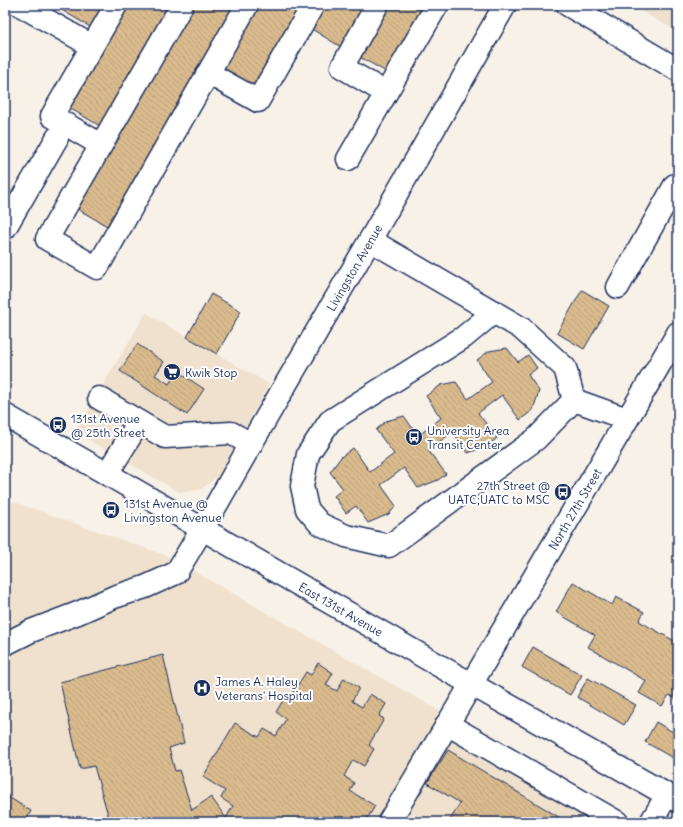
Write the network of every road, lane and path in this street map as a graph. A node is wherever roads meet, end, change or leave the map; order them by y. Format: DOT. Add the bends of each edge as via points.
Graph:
graph roads {
  1 [pos="20,5"];
  2 [pos="116,5"];
  3 [pos="182,5"];
  4 [pos="247,5"];
  5 [pos="313,5"];
  6 [pos="377,5"];
  7 [pos="437,5"];
  8 [pos="505,5"];
  9 [pos="568,5"];
  10 [pos="48,12"];
  11 [pos="92,46"];
  12 [pos="678,70"];
  13 [pos="208,73"];
  14 [pos="386,93"];
  15 [pos="57,138"];
  16 [pos="101,145"];
  17 [pos="348,159"];
  18 [pos="678,187"];
  19 [pos="5,228"];
  20 [pos="370,240"];
  21 [pos="618,288"];
  22 [pos="494,312"];
  23 [pos="678,332"];
  24 [pos="99,398"];
  25 [pos="574,400"];
  26 [pos="5,415"];
  27 [pos="627,419"];
  28 [pos="139,422"];
  29 [pos="250,444"];
  30 [pos="108,474"];
  31 [pos="202,529"];
  32 [pos="5,644"];
  33 [pos="471,684"];
  34 [pos="447,724"];
  35 [pos="673,798"];
  36 [pos="389,822"];
  37 [pos="617,822"];
  38 [pos="651,822"];
  1 -- 10 [label="street"];
  2 -- 11 [label="street"];
  3 -- 16 [label="street"];
  4 -- 13 [label="street"];
  5 -- 13 [label="street" via="258,101"];
  6 -- 14 [label="street" via="342,67"];
  7 -- 14 [label="street"];
  8 -- 20 [label="street, Livingston Avenue"];
  9 -- 12 [label="street"];
  10 -- 11 [label="street"];
  11 -- 16 [label="street" via="52,116"];
  13 -- 16 [label="street" via="97,268 47,239"];
  14 -- 17 [label="street"];
  15 -- 19 [label="street"];
  18 -- 21 [label="street" via="675,185"];
  20 -- 22 [label="street"];
  20 -- 29 [label="street, Livingston Avenue"];
  22 -- 25 [label="street" via="521,328 565,368"];
  22 -- 25 [label="street" via="464,337 330,421 308,454 302,486 307,509 320,524 346,536 389,546 536,439"];
  23 -- 27 [label="street, North 27th Street"];
  24 -- 28 [label="street"];
  25 -- 27 [label="street"];
  26 -- 30 [label="street, East 131st Avenue"];
  27 -- 33 [label="street, North 27th Street"];
  28 -- 29 [label="street" via="164,437 231,433"];
  28 -- 30 [label="street"];
  29 -- 31 [label="street, Livingston Avenue"];
  30 -- 31 [label="street, East 131st Avenue"];
  31 -- 32 [label="street, Livingston Avenue" via="176,573 31,631"];
  31 -- 33 [label="street, East 131st Avenue"];
  33 -- 34 [label="street, North 27th Street"];
  33 -- 35 [label="street, East 131st Avenue"];
  34 -- 36 [label="street, North 27th Street"];
  34 -- 37 [label="street"];
  35 -- 38 [label="street"];
}
